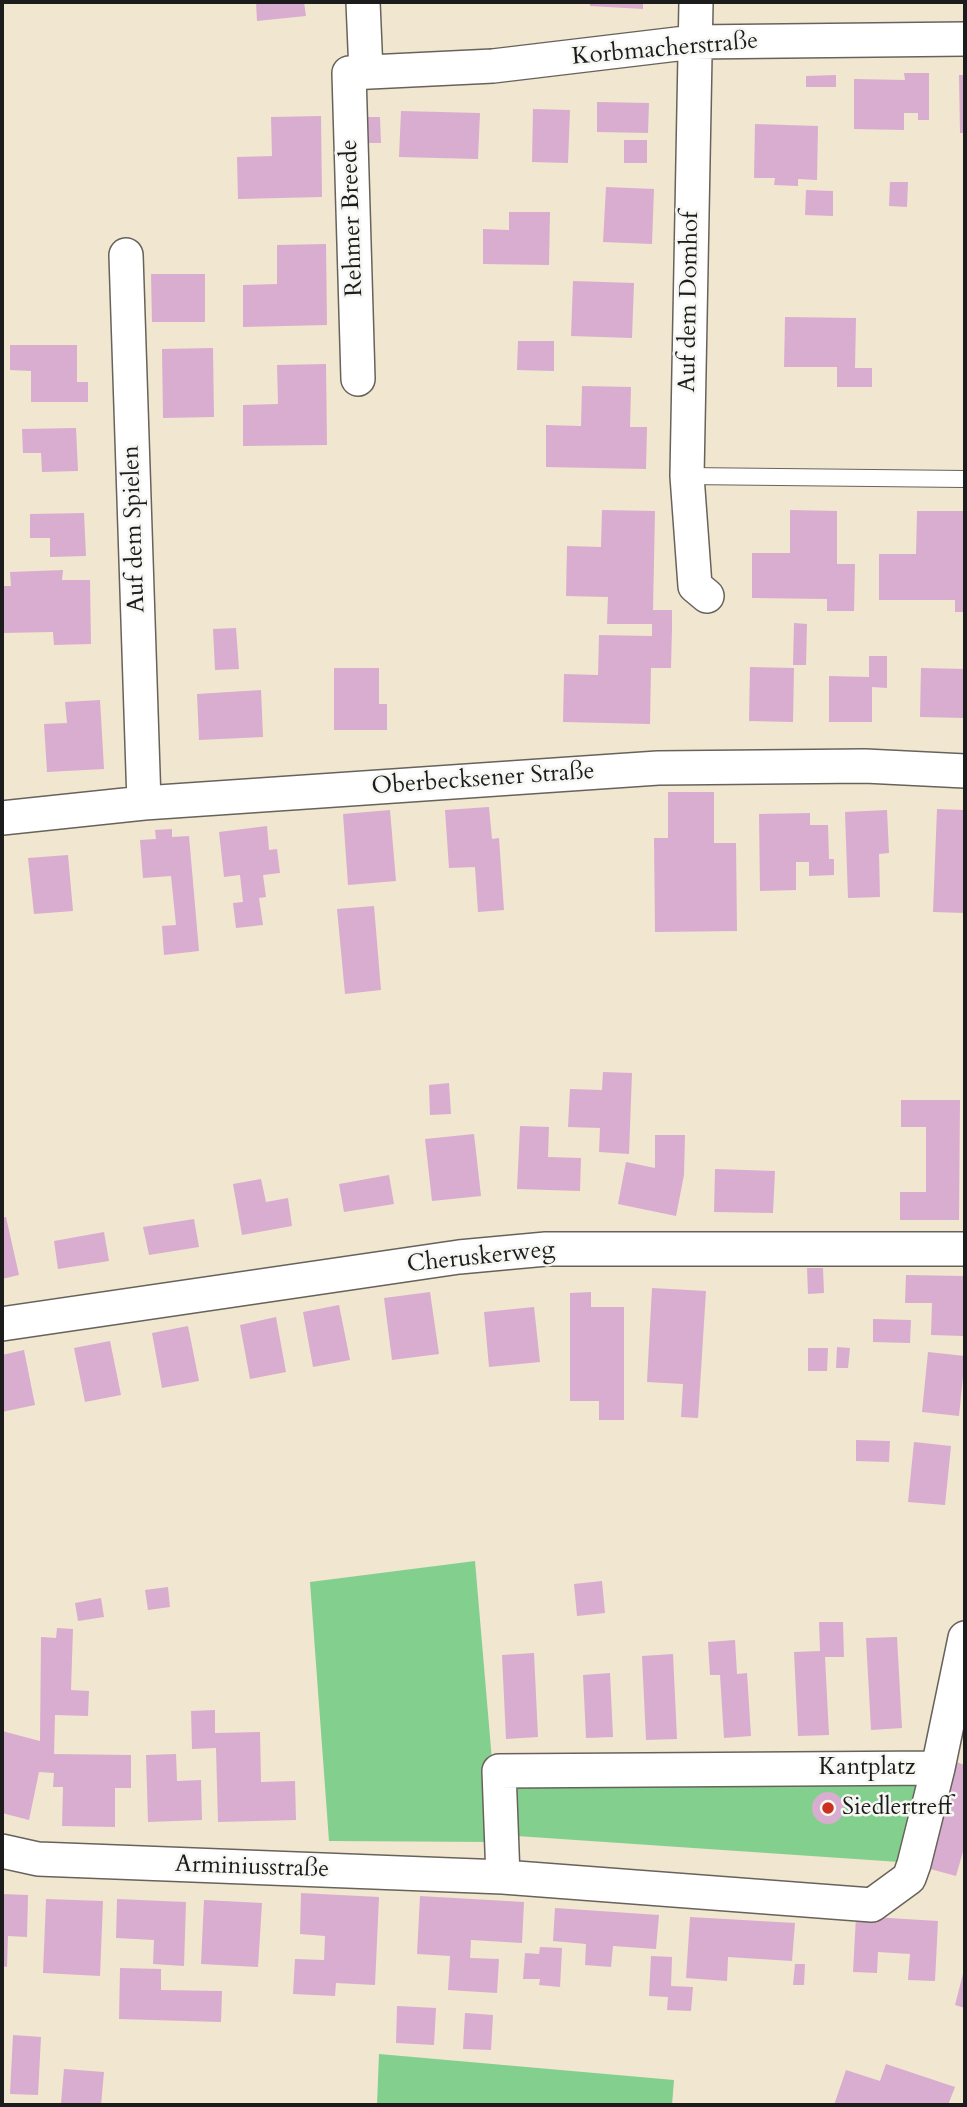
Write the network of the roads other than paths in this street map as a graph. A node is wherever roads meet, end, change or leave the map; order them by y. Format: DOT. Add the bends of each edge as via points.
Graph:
graph roads {
  1 [pos="363,2"];
  2 [pos="696,2"];
  3 [pos="965,39"];
  4 [pos="694,42"];
  5 [pos="366,72"];
  6 [pos="126,255"];
  7 [pos="358,379"];
  8 [pos="687,476"];
  9 [pos="965,479"];
  10 [pos="707,596"];
  11 [pos="965,771"];
  12 [pos="144,803"];
  13 [pos="2,818"];
  14 [pos="965,1249"];
  15 [pos="2,1324"];
  16 [pos="965,1638"];
  17 [pos="938,1768"];
  18 [pos="2,1851"];
  19 [pos="503,1877"];
  1 -- 5 [label="street"];
  2 -- 4 [label="street, Auf dem Domhof"];
  3 -- 4 [label="street, Korbmacherstraße"];
  4 -- 5 [label="street, Korbmacherstraße" via="493,66"];
  4 -- 8 [label="street, Auf dem Domhof"];
  5 -- 7 [label="street, Rehmer Breede" via="349,73"];
  6 -- 12 [label="street, Auf dem Spielen"];
  8 -- 9 [label="lane"];
  8 -- 10 [label="street, Auf dem Domhof" via="695,586"];
  11 -- 12 [label="street, Oberbecksener Straße" via="865,766 658,768"];
  12 -- 13 [label="street, Oberbecksener Straße"];
  14 -- 15 [label="street, Cheruskerweg" via="546,1250 458,1257"];
  16 -- 17 [label="street"];
  17 -- 19 [label="street, Kantplatz" via="909,1878 872,1905"];
  17 -- 19 [label="street, Kantplatz" via="499,1771"];
  18 -- 19 [label="street, Arminiusstraße" via="38,1859"];
}
